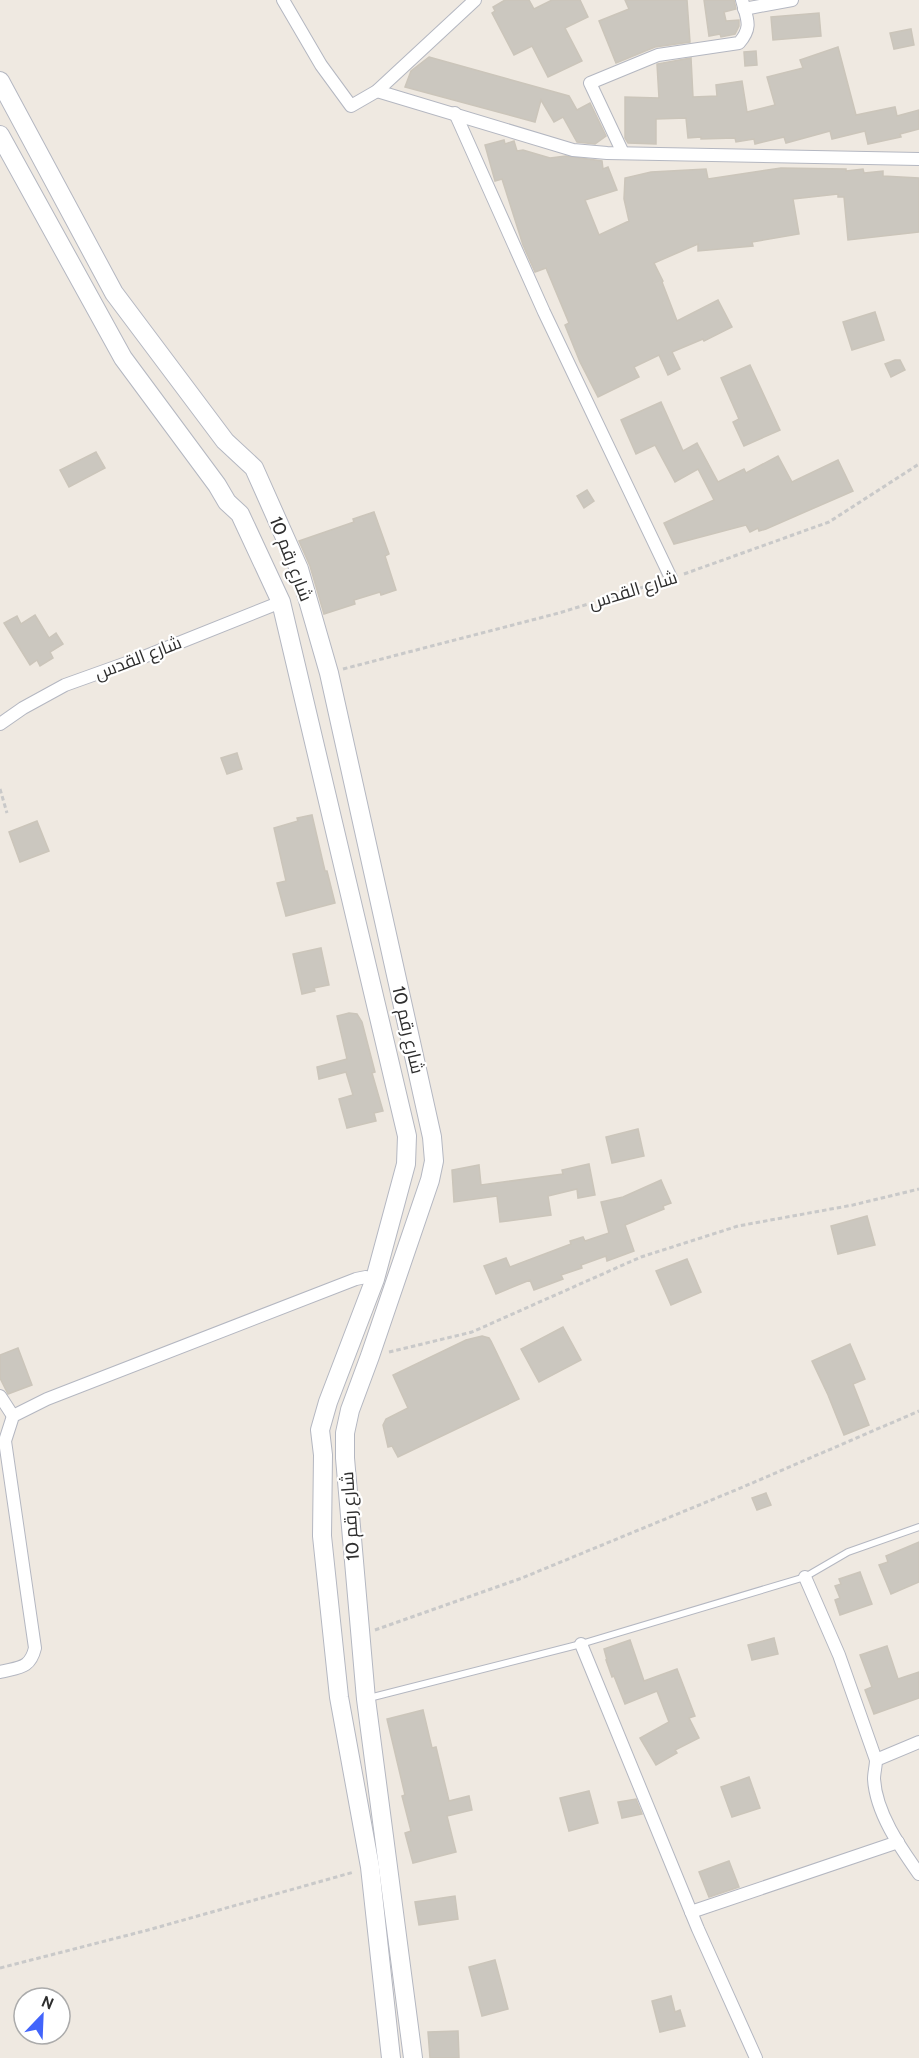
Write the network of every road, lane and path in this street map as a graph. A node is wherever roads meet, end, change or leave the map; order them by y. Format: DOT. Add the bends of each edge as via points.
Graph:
graph roads {
  1 [pos="283,0"];
  2 [pos="474,0"];
  3 [pos="792,0"];
  4 [pos="743,4"];
  5 [pos="0,81"];
  6 [pos="378,91"];
  7 [pos="455,113"];
  8 [pos="0,135"];
  9 [pos="622,153"];
  10 [pos="919,159"];
  11 [pos="919,464"];
  12 [pos="671,578"];
  13 [pos="280,602"];
  14 [pos="329,673"];
  15 [pos="0,724"];
  16 [pos="0,789"];
  17 [pos="7,813"];
  18 [pos="919,1190"];
  19 [pos="375,1280"];
  20 [pos="370,1356"];
  21 [pos="0,1396"];
  22 [pos="919,1411"];
  23 [pos="13,1416"];
  24 [pos="919,1527"];
  25 [pos="805,1578"];
  26 [pos="359,1635"];
  27 [pos="581,1644"];
  28 [pos="0,1672"];
  29 [pos="366,1699"];
  30 [pos="919,1743"];
  31 [pos="876,1760"];
  32 [pos="898,1842"];
  33 [pos="370,1867"];
  34 [pos="919,1874"];
  35 [pos="691,1912"];
  36 [pos="0,1968"];
  37 [pos="391,2058"];
  38 [pos="413,2058"];
  39 [pos="756,2058"];
  1 -- 6 [label="street" via="321,65 351,106"];
  2 -- 6 [label="street"];
  3 -- 4 [label="street"];
  4 -- 9 [label="street" via="748,33 739,43 658,55 590,83"];
  5 -- 14 [label="main road, شارع رقم 10" via="114,293 225,441 254,468 299,568"];
  6 -- 7 [label="street"];
  7 -- 9 [label="street" via="573,150"];
  7 -- 12 [label="street" via="544,312"];
  8 -- 13 [label="main road, شارع رقم 10" via="123,358 227,502 240,514"];
  9 -- 10 [label="street"];
  11 -- 12 [label="path, شارع القدس" via="829,522"];
  12 -- 14 [label="path, شارع القدس" via="559,613"];
  13 -- 15 [label="street, شارع القدس" via="64,685"];
  13 -- 19 [label="main road, شارع رقم 10" via="406,1136 406,1164"];
  14 -- 20 [label="main road, شارع رقم 10" via="432,1137 434,1161"];
  16 -- 17 [label="path"];
  18 -- 20 [label="path" via="738,1226 641,1257 472,1332"];
  19 -- 23 [label="street" via="356,1279 47,1399"];
  19 -- 33 [label="main road, شارع رقم 10" via="320,1430 322,1536 338,1686"];
  20 -- 26 [label="main road, شارع رقم 10" via="345,1433"];
  21 -- 23 [label="street"];
  22 -- 26 [label="path" via="522,1578"];
  23 -- 28 [label="street" via="5,1441 35,1648 32,1660 24,1666"];
  24 -- 25 [label="lane" via="848,1552"];
  25 -- 27 [label="lane"];
  25 -- 31 [label="street" via="840,1655"];
  26 -- 29 [label="main road, شارع رقم 10"];
  27 -- 29 [label="lane"];
  27 -- 35 [label="street"];
  29 -- 38 [label="main road, شارع رقم 10"];
  30 -- 31 [label="street"];
  31 -- 32 [label="street" via="878,1799"];
  32 -- 34 [label="street"];
  32 -- 35 [label="street"];
  33 -- 36 [label="path"];
  33 -- 37 [label="main road, شارع رقم 10"];
  35 -- 39 [label="street"];
}
